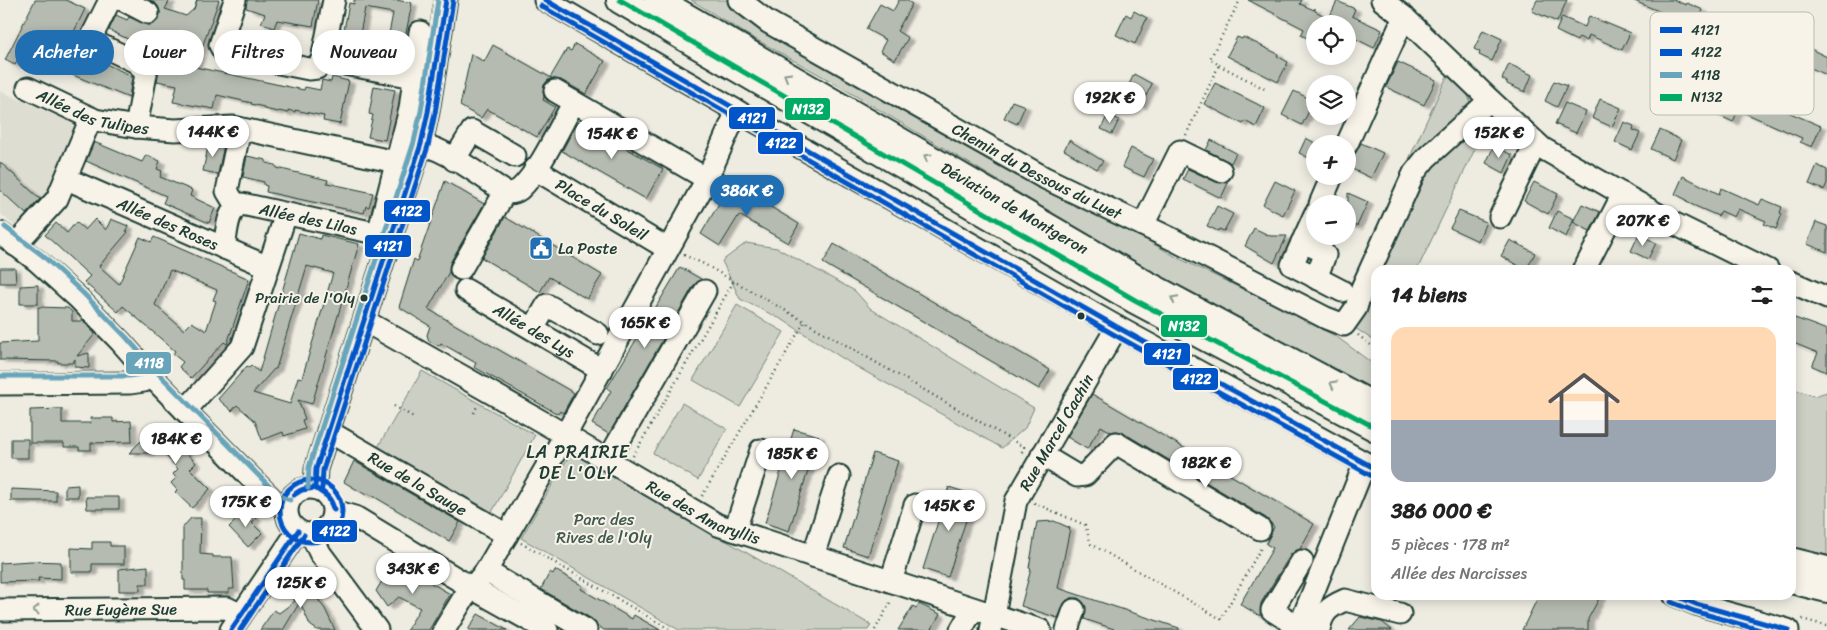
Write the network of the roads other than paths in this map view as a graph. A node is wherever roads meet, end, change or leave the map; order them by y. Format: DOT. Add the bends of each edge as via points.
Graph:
graph roads {
  1 [pos="110,0"];
  2 [pos="122,0"];
  3 [pos="235,0"];
  4 [pos="334,0"];
  5 [pos="446,0"];
  6 [pos="545,0"];
  7 [pos="620,0"];
  8 [pos="658,0"];
  9 [pos="739,0"];
  10 [pos="1382,0"];
  11 [pos="148,13"];
  12 [pos="1404,17"];
  13 [pos="328,30"];
  14 [pos="420,32"];
  15 [pos="312,69"];
  16 [pos="403,75"];
  17 [pos="414,77"];
  18 [pos="28,88"];
  19 [pos="555,91"];
  20 [pos="1490,100"];
  21 [pos="574,102"];
  22 [pos="737,112"];
  23 [pos="91,118"];
  24 [pos="136,127"];
  25 [pos="240,129"];
  26 [pos="1351,135"];
  27 [pos="1536,143"];
  28 [pos="420,144"];
  29 [pos="515,156"];
  30 [pos="454,160"];
  31 [pos="396,162"];
  32 [pos="535,169"];
  33 [pos="1221,171"];
  34 [pos="67,179"];
  35 [pos="707,179"];
  36 [pos="505,192"];
  37 [pos="1623,194"];
  38 [pos="236,206"];
  39 [pos="286,214"];
  40 [pos="1500,217"];
  41 [pos="1143,225"];
  42 [pos="385,232"];
  43 [pos="1306,233"];
  44 [pos="8,239"];
  45 [pos="1306,244"];
  46 [pos="1310,245"];
  47 [pos="224,248"];
  48 [pos="668,249"];
  49 [pos="1372,265"];
  50 [pos="1587,265"];
  51 [pos="1758,265"];
  52 [pos="268,267"];
  53 [pos="1371,268"];
  54 [pos="461,269"];
  55 [pos="1796,284"];
  56 [pos="466,290"];
  57 [pos="705,291"];
  58 [pos="1342,291"];
  59 [pos="1827,298"];
  60 [pos="365,321"];
  61 [pos="1117,327"];
  62 [pos="533,330"];
  63 [pos="598,334"];
  64 [pos="602,370"];
  65 [pos="151,376"];
  66 [pos="0,384"];
  67 [pos="1371,404"];
  68 [pos="185,411"];
  69 [pos="1371,425"];
  70 [pos="328,431"];
  71 [pos="565,435"];
  72 [pos="760,450"];
  73 [pos="1040,459"];
  74 [pos="616,465"];
  75 [pos="1371,466"];
  76 [pos="839,476"];
  77 [pos="315,488"];
  78 [pos="915,506"];
  79 [pos="287,507"];
  80 [pos="334,511"];
  81 [pos="1260,529"];
  82 [pos="734,530"];
  83 [pos="304,533"];
  84 [pos="507,535"];
  85 [pos="813,556"];
  86 [pos="1302,561"];
  87 [pos="1796,562"];
  88 [pos="1827,570"];
  89 [pos="486,571"];
  90 [pos="1796,581"];
  91 [pos="896,583"];
  92 [pos="472,588"];
  93 [pos="1827,589"];
  94 [pos="1686,600"];
  95 [pos="973,609"];
  96 [pos="0,610"];
  97 [pos="1074,610"];
  98 [pos="1400,614"];
  99 [pos="236,622"];
  100 [pos="993,623"];
  101 [pos="1309,624"];
  102 [pos="1744,624"];
  103 [pos="377,630"];
  104 [pos="444,630"];
  105 [pos="547,630"];
  106 [pos="586,630"];
  107 [pos="961,630"];
  108 [pos="1040,630"];
  109 [pos="1067,630"];
  110 [pos="1788,630"];
  1 -- 24 [label="street" via="90,40 138,63 146,74"];
  2 -- 11 [label="street"];
  3 -- 15 [label="street" via="220,45 224,52"];
  4 -- 13 [label="street"];
  5 -- 28 [label="street"];
  6 -- 22 [label="street"];
  7 -- 69 [label="main road, Déviation de Montgeron" via="1136,300"];
  67 -- 8 [label="main road, Déviation de Montgeron, one-way" via="1144,283"];
  9 -- 41 [label="street, Chemin du Dessous du Luet" via="768,22 1043,177"];
  10 -- 12 [label="street"];
  12 -- 20 [label="street"];
  12 -- 26 [label="street"];
  14 -- 17 [label="street"];
  16 -- 17 [label="street"];
  17 -- 31 [label="street" via="410,110"];
  18 -- 23 [label="street, Allée des Tulipes"];
  19 -- 21 [label="street"];
  20 -- 27 [label="street"];
  20 -- 49 [label="street, Chemin du Dessous du Luet" via="1426,158 1414,173"];
  21 -- 32 [label="street"];
  21 -- 35 [label="street"];
  22 -- 35 [label="street"];
  22 -- 61 [label="street"];
  23 -- 24 [label="street, Allée des Tulipes"];
  23 -- 34 [label="street"];
  24 -- 25 [label="street, Allée des Tulipes"];
  25 -- 31 [label="street, Allée des Tulipes"];
  25 -- 38 [label="street, Allée des Lilas" via="227,192"];
  27 -- 37 [label="street"];
  27 -- 40 [label="street"];
  28 -- 30 [label="street"];
  28 -- 42 [label="street"];
  29 -- 30 [label="street" via="472,131"];
  30 -- 36 [label="street"];
  31 -- 42 [label="street"];
  32 -- 36 [label="street" via="519,190 510,194"];
  32 -- 48 [label="street, Place du Soleil"];
  33 -- 41 [label="street" via="1180,151"];
  34 -- 44 [label="street" via="57,199"];
  34 -- 47 [label="street, Allée des Roses"];
  35 -- 48 [label="street"];
  36 -- 54 [label="street"];
  37 -- 50 [label="street"];
  37 -- 51 [label="street"];
  38 -- 39 [label="street, Allée des Lilas" via="242,204"];
  38 -- 47 [label="street, Allée des Lilas" via="231,212"];
  39 -- 42 [label="street, Allée des Lilas" via="375,233"];
  39 -- 52 [label="street"];
  41 -- 53 [label="street, Chemin du Dessous du Luet" via="1344,326 1356,308"];
  42 -- 60 [label="street"];
  43 -- 45 [label="street" via="1302,242"];
  44 -- 65 [label="street" via="78,298"];
  46 -- 58 [label="street" via="1322,250 1325,255 1316,278"];
  47 -- 52 [label="street, Allée des Roses"];
  48 -- 64 [label="street"];
  52 -- 68 [label="street" via="242,347"];
  55 -- 59 [label="street"];
  56 -- 62 [label="street, Allée des Lys"];
  57 -- 74 [label="street"];
  60 -- 70 [label="street"];
  60 -- 71 [label="street, Rue des Amaryllis"];
  61 -- 73 [label="street, Rue Marcel Cachin"];
  61 -- 75 [label="street"];
  62 -- 63 [label="street" via="547,305"];
  62 -- 64 [label="street, Allée des Lys"];
  64 -- 71 [label="street"];
  65 -- 66 [label="street" via="144,381 130,383"];
  65 -- 68 [label="street"];
  68 -- 79 [label="street" via="262,489"];
  70 -- 77 [label="street" via="316,469"];
  70 -- 84 [label="street, Rue de la Sauge"];
  71 -- 74 [label="street, Rue des Amaryllis"];
  71 -- 84 [label="street"];
  72 -- 82 [label="street"];
  73 -- 81 [label="street" via="1077,476 1085,475 1116,443"];
  73 -- 100 [label="street, Rue Marcel Cachin" via="1016,501"];
  74 -- 82 [label="street, Rue des Amaryllis" via="718,525"];
  75 -- 101 [label="street"];
  76 -- 85 [label="street"];
  77 -- 79 [label="street" via="294,494"];
  77 -- 80 [label="street" via="329,496"];
  78 -- 91 [label="street"];
  79 -- 83 [label="street" via="289,520"];
  80 -- 83 [label="street" via="332,520 320,533"];
  80 -- 92 [label="street" via="355,517"];
  82 -- 85 [label="street, Rue des Amaryllis"];
  83 -- 99 [label="street"];
  83 -- 103 [label="street"];
  84 -- 89 [label="street"];
  85 -- 91 [label="street, Rue des Amaryllis"];
  86 -- 101 [label="street" via="1272,610"];
  87 -- 88 [label="main road"];
  89 -- 92 [label="street"];
  89 -- 106 [label="street"];
  90 -- 93 [label="main road"];
  91 -- 95 [label="street, Rue des Amaryllis"];
  92 -- 104 [label="street"];
  92 -- 105 [label="street"];
  94 -- 102 [label="street"];
  95 -- 100 [label="street, Rue des Amaryllis"];
  95 -- 107 [label="street"];
  99 -- 96 [label="street, Rue Eugène Sue, one-way" via="227,608"];
  97 -- 109 [label="street"];
  98 -- 101 [label="street" via="1345,600"];
  100 -- 108 [label="street, Rue des Amaryllis"];
  102 -- 110 [label="street"];
}
